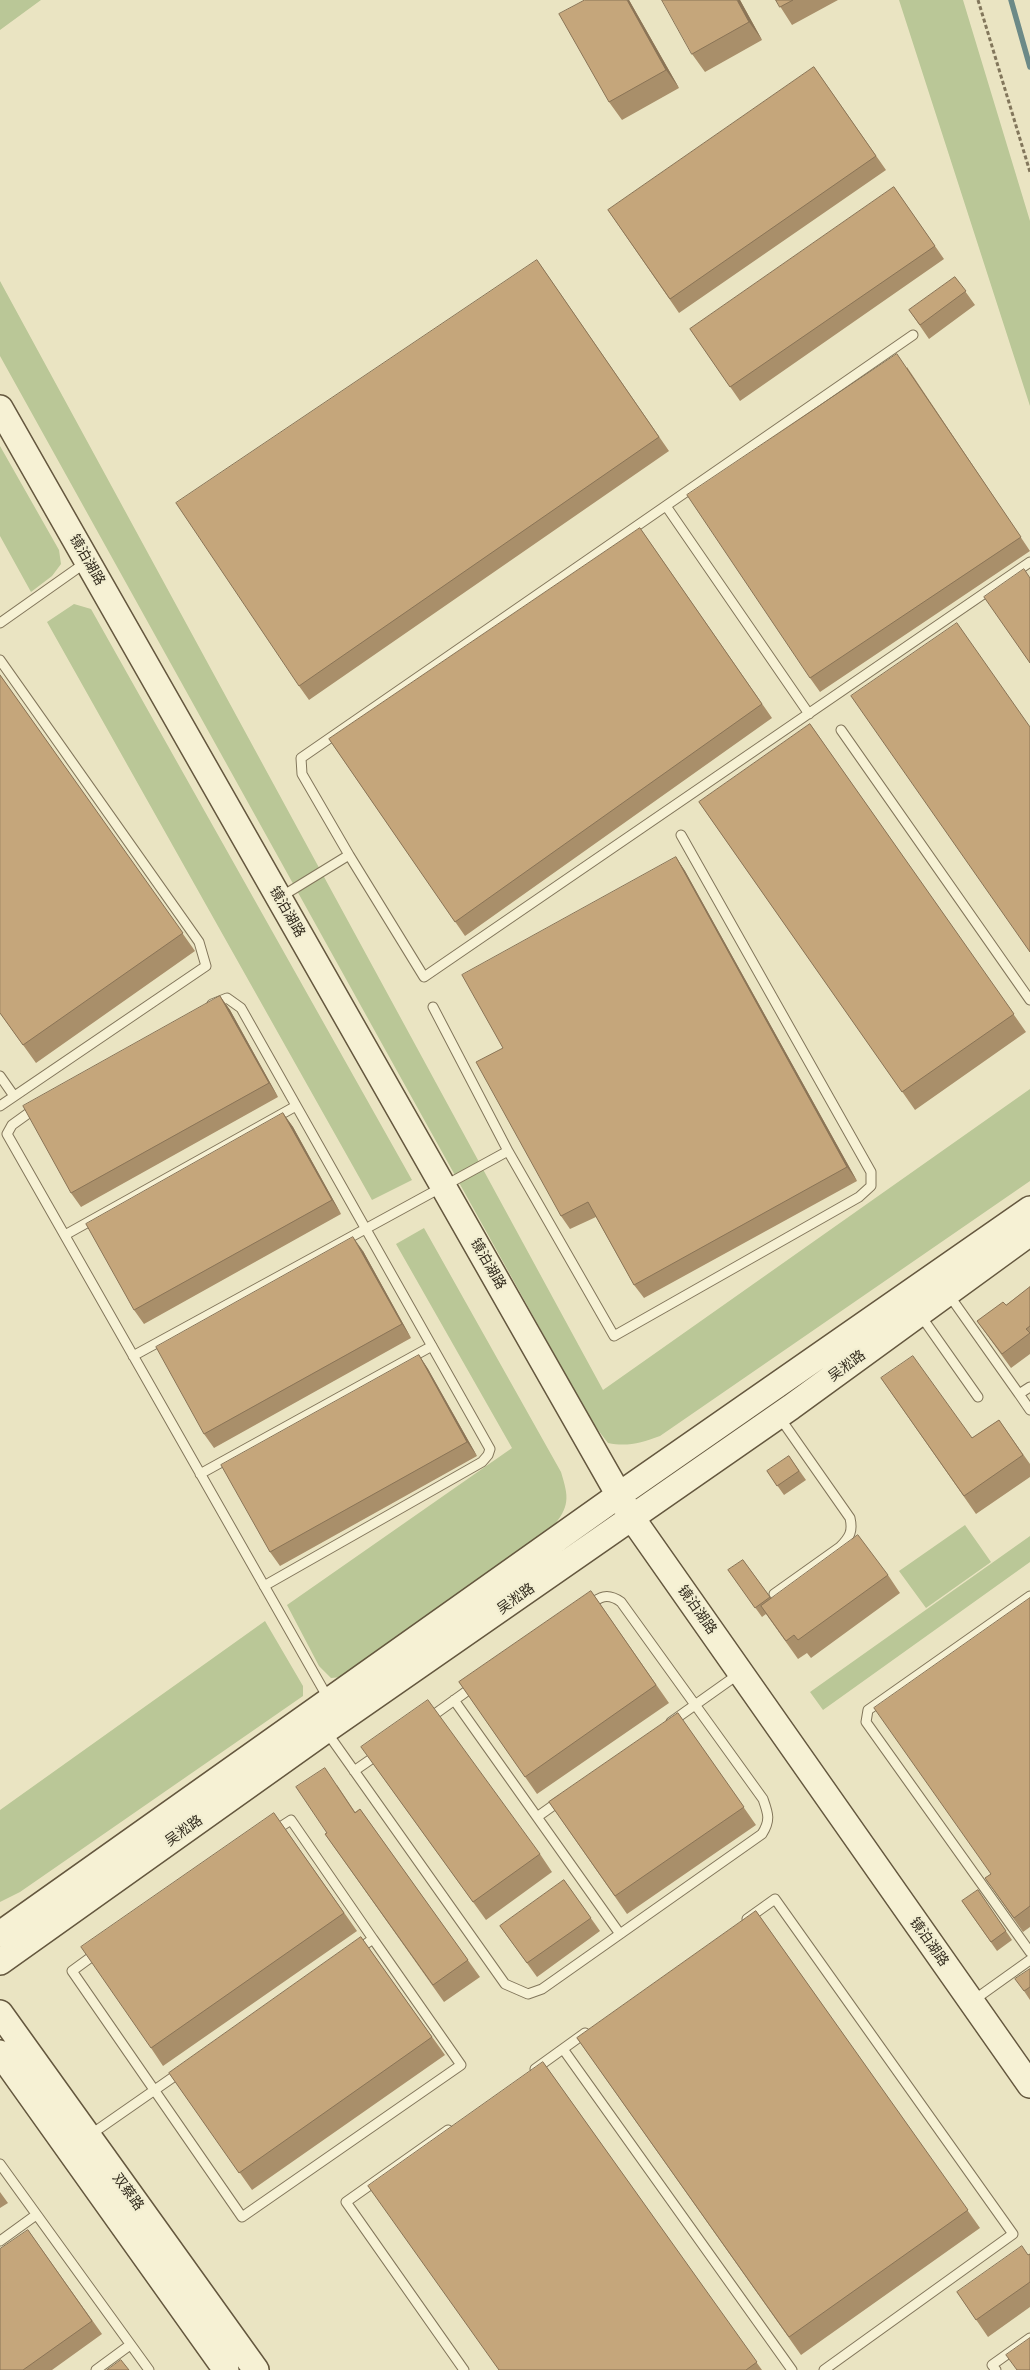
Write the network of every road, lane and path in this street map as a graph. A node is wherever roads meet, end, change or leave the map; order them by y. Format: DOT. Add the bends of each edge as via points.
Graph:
graph roads {
  1 [pos="978,0"];
  2 [pos="1030,172"];
  3 [pos="913,336"];
  4 [pos="0,408"];
  5 [pos="666,506"];
  6 [pos="88,562"];
  7 [pos="1030,562"];
  8 [pos="0,623"];
  9 [pos="0,660"];
  10 [pos="809,714"];
  11 [pos="841,730"];
  12 [pos="681,835"];
  13 [pos="349,855"];
  14 [pos="279,898"];
  15 [pos="1030,1000"];
  16 [pos="207,1007"];
  17 [pos="433,1007"];
  18 [pos="0,1076"];
  19 [pos="14,1096"];
  20 [pos="43,1103"];
  21 [pos="0,1106"];
  22 [pos="296,1106"];
  23 [pos="508,1151"];
  24 [pos="444,1187"];
  25 [pos="1030,1209"];
  26 [pos="366,1229"];
  27 [pos="1030,1233"];
  28 [pos="65,1235"];
  29 [pos="947,1293"];
  30 [pos="912,1304"];
  31 [pos="432,1346"];
  32 [pos="133,1356"];
  33 [pos="1030,1387"];
  34 [pos="1019,1394"];
  35 [pos="978,1398"];
  36 [pos="1030,1410"];
  37 [pos="778,1416"];
  38 [pos="200,1474"];
  39 [pos="619,1495"];
  40 [pos="632,1518"];
  41 [pos="264,1586"];
  42 [pos="774,1594"];
  43 [pos="1030,1596"];
  44 [pos="579,1612"];
  45 [pos="740,1672"];
  46 [pos="485,1678"];
  47 [pos="454,1700"];
  48 [pos="695,1705"];
  49 [pos="333,1715"];
  50 [pos="423,1722"];
  51 [pos="663,1727"];
  52 [pos="385,1749"];
  53 [pos="354,1771"];
  54 [pos="568,1795"];
  55 [pos="537,1817"];
  56 [pos="266,1836"];
  57 [pos="742,1922"];
  58 [pos="0,1934"];
  59 [pos="620,1934"];
  60 [pos="373,1939"];
  61 [pos="104,1948"];
  62 [pos="1030,1952"];
  63 [pos="349,1955"];
  64 [pos="1030,1960"];
  65 [pos="0,1962"];
  66 [pos="972,2002"];
  67 [pos="0,2013"];
  68 [pos="595,2026"];
  69 [pos="562,2049"];
  70 [pos="0,2053"];
  71 [pos="188,2067"];
  72 [pos="530,2072"];
  73 [pos="1030,2085"];
  74 [pos="155,2089"];
  75 [pos="458,2123"];
  76 [pos="88,2136"];
  77 [pos="0,2164"];
  78 [pos="36,2215"];
  79 [pos="0,2241"];
  80 [pos="1030,2338"];
  81 [pos="130,2345"];
  82 [pos="96,2370"];
  83 [pos="149,2370"];
  84 [pos="226,2370"];
  85 [pos="256,2370"];
  86 [pos="464,2370"];
  87 [pos="792,2370"];
  88 [pos="824,2370"];
  89 [pos="996,2370"];
  1 -- 2 [label="path"];
  3 -- 5 [label="lane"];
  4 -- 6 [label="street, 镜泊湖路"];
  5 -- 10 [label="lane"];
  5 -- 13 [label="lane" via="301,758 302,774"];
  6 -- 8 [label="lane"];
  6 -- 14 [label="street, 镜泊湖路"];
  7 -- 10 [label="lane"];
  9 -- 19 [label="lane" via="198,942 206,966"];
  10 -- 13 [label="lane" via="424,977"];
  11 -- 15 [label="lane"];
  12 -- 23 [label="lane" via="871,1172 872,1186 859,1197 614,1336"];
  13 -- 14 [label="lane"];
  14 -- 24 [label="street, 镜泊湖路"];
  16 -- 22 [label="lane" via="227,998 241,1008"];
  17 -- 23 [label="lane"];
  18 -- 19 [label="lane"];
  19 -- 21 [label="lane"];
  20 -- 28 [label="lane" via="12,1125 8,1134"];
  22 -- 26 [label="lane"];
  22 -- 28 [label="lane"];
  23 -- 24 [label="lane"];
  24 -- 26 [label="lane"];
  24 -- 39 [label="street, 镜泊湖路"];
  25 -- 30 [label="street, 吴淞路"];
  26 -- 31 [label="lane"];
  26 -- 32 [label="lane"];
  27 -- 29 [label="street, 吴淞路"];
  28 -- 32 [label="lane"];
  29 -- 30 [label="street, 吴淞路"];
  29 -- 34 [label="lane"];
  30 -- 35 [label="lane"];
  30 -- 37 [label="street, 吴淞路"];
  30 -- 39 [label="street, 吴淞路"];
  31 -- 38 [label="lane"];
  31 -- 41 [label="lane" via="490,1449 488,1455 482,1462"];
  32 -- 38 [label="lane"];
  33 -- 34 [label="lane"];
  34 -- 36 [label="lane"];
  37 -- 40 [label="street, 吴淞路"];
  37 -- 42 [label="lane" via="850,1518 852,1528 840,1547"];
  38 -- 41 [label="lane"];
  39 -- 40 [label="street, 镜泊湖路"];
  39 -- 49 [label="street, 吴淞路"];
  40 -- 45 [label="street, 镜泊湖路"];
  40 -- 49 [label="street, 吴淞路"];
  41 -- 49 [label="lane"];
  43 -- 62 [label="lane" via="868,1710 866,1722"];
  44 -- 48 [label="lane" via="603,1595 613,1596 621,1602"];
  45 -- 48 [label="lane"];
  45 -- 66 [label="street, 镜泊湖路"];
  46 -- 47 [label="lane"];
  47 -- 50 [label="lane"];
  47 -- 55 [label="lane"];
  48 -- 51 [label="lane"];
  48 -- 59 [label="lane" via="763,1799 769,1816 768,1825 762,1834"];
  49 -- 53 [label="lane"];
  49 -- 58 [label="street, 吴淞路"];
  49 -- 65 [label="street, 吴淞路"];
  52 -- 53 [label="lane"];
  53 -- 59 [label="lane" via="505,1984 528,1994 542,1989"];
  54 -- 55 [label="lane"];
  55 -- 59 [label="lane"];
  56 -- 60 [label="lane" via="291,1820"];
  57 -- 88 [label="lane" via="775,1899 1013,2234"];
  60 -- 63 [label="lane"];
  60 -- 74 [label="lane" via="461,2065 242,2216"];
  61 -- 74 [label="lane" via="72,1971"];
  64 -- 66 [label="lane"];
  66 -- 73 [label="street, 镜泊湖路"];
  67 -- 76 [label="street, 双蔡路"];
  68 -- 69 [label="lane"];
  69 -- 72 [label="lane"];
  69 -- 87 [label="lane"];
  70 -- 84 [label="street, 双蔡路"];
  71 -- 74 [label="lane"];
  74 -- 76 [label="lane"];
  75 -- 86 [label="lane" via="346,2202"];
  76 -- 85 [label="street, 双蔡路"];
  77 -- 78 [label="lane"];
  78 -- 79 [label="lane"];
  78 -- 81 [label="lane"];
  80 -- 89 [label="lane" via="992,2364"];
  81 -- 82 [label="lane"];
  81 -- 83 [label="lane"];
}
